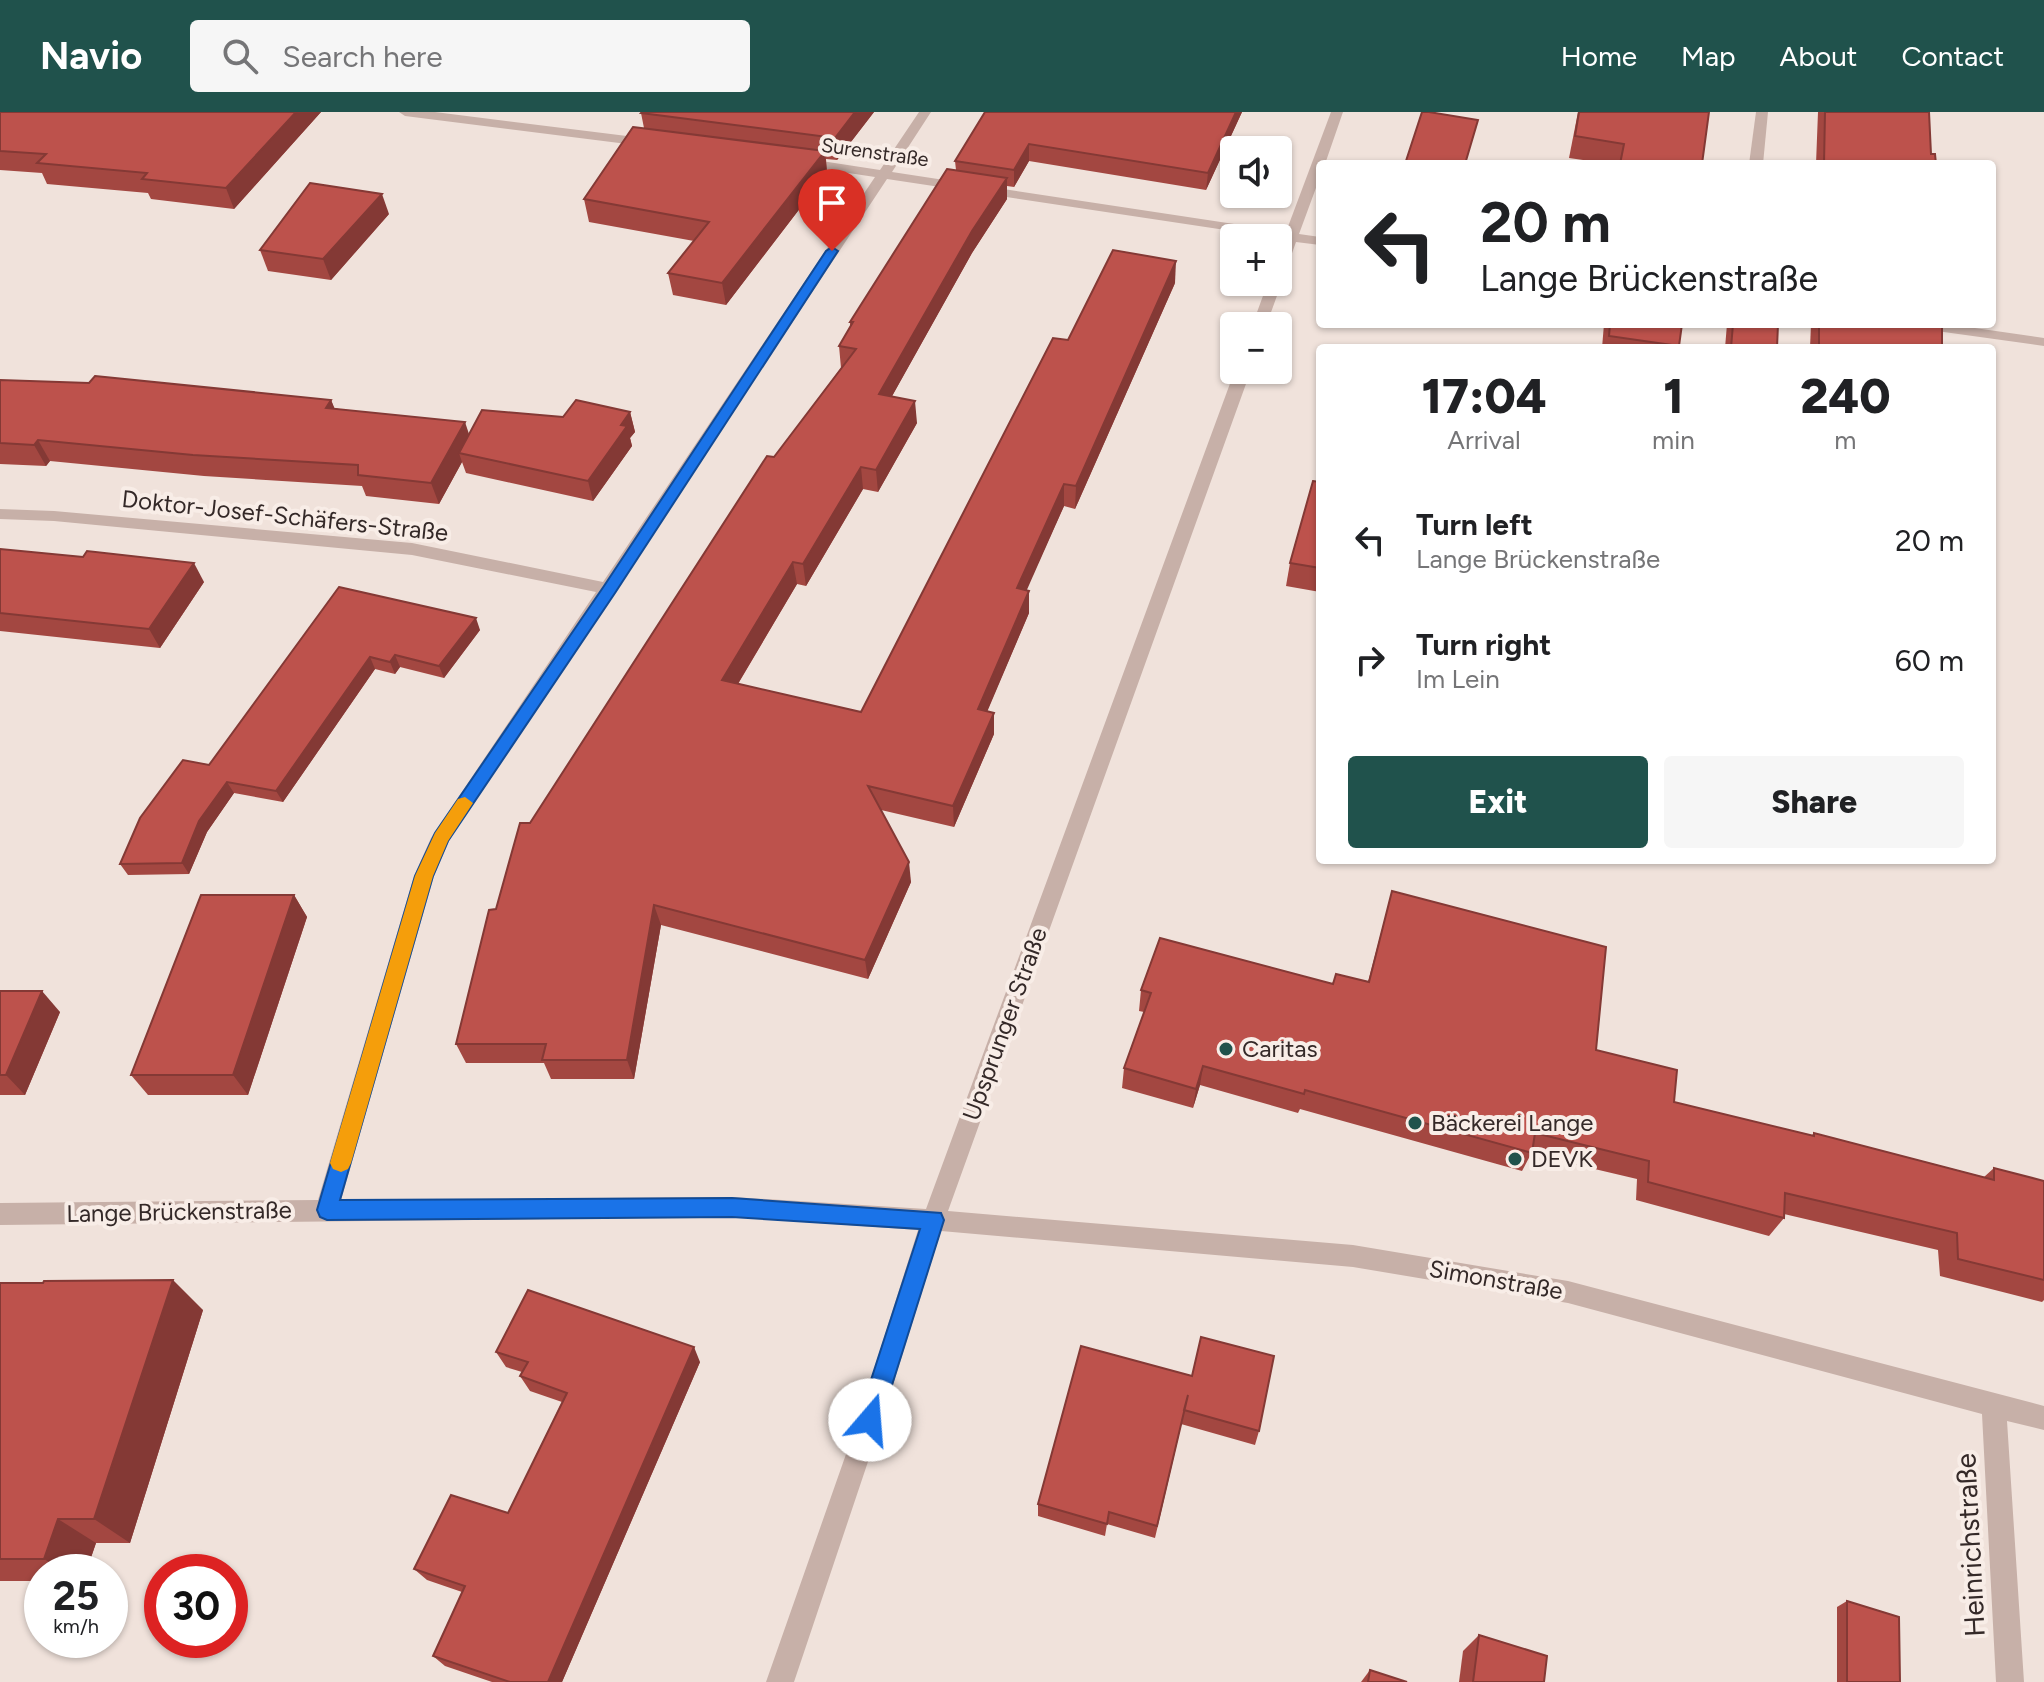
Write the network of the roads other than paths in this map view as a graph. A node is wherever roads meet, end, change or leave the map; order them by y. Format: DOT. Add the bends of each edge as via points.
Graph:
graph roads {
  1 [pos="405,112"];
  2 [pos="925,112"];
  3 [pos="1337,112"];
  4 [pos="1762,112"];
  5 [pos="667,145"];
  6 [pos="1319,160"];
  7 [pos="1756,160"];
  8 [pos="791,161"];
  9 [pos="1316,168"];
  10 [pos="883,173"];
  11 [pos="1220,226"];
  12 [pos="1292,232"];
  13 [pos="1292,237"];
  14 [pos="1316,240"];
  15 [pos="1944,328"];
  16 [pos="2044,342"];
  17 [pos="1238,384"];
  18 [pos="0,514"];
  19 [pos="610,589"];
  20 [pos="327,1210"];
  21 [pos="0,1214"];
  22 [pos="933,1220"];
  23 [pos="1994,1403"];
  24 [pos="2044,1418"];
  25 [pos="780,1682"];
  26 [pos="2010,1682"];
  1 -- 5 [label="street"];
  2 -- 10 [label="street"];
  3 -- 6 [label="street"];
  4 -- 7 [label="street"];
  8 -- 10 [label="street, Surenstraße"];
  9 -- 12 [label="street"];
  10 -- 11 [label="street, Surenstraße"];
  10 -- 19 [label="street"];
  13 -- 14 [label="street, Surenstraße"];
  15 -- 16 [label="street"];
  17 -- 22 [label="street, Upsprunger Straße"];
  18 -- 19 [label="street, Doktor-Josef-Schäfers-Straße" via="412,549"];
  19 -- 20 [label="street" via="435,851"];
  20 -- 21 [label="street, Lange Brückenstraße"];
  20 -- 22 [label="street, Lange Brückenstraße" via="732,1207"];
  22 -- 23 [label="street, Simonstraße" via="1353,1256 1537,1286"];
  22 -- 25 [label="street, Upsprunger Straße"];
  23 -- 24 [label="street, Simonstraße"];
  23 -- 26 [label="street, Heinrichstraße"];
}
